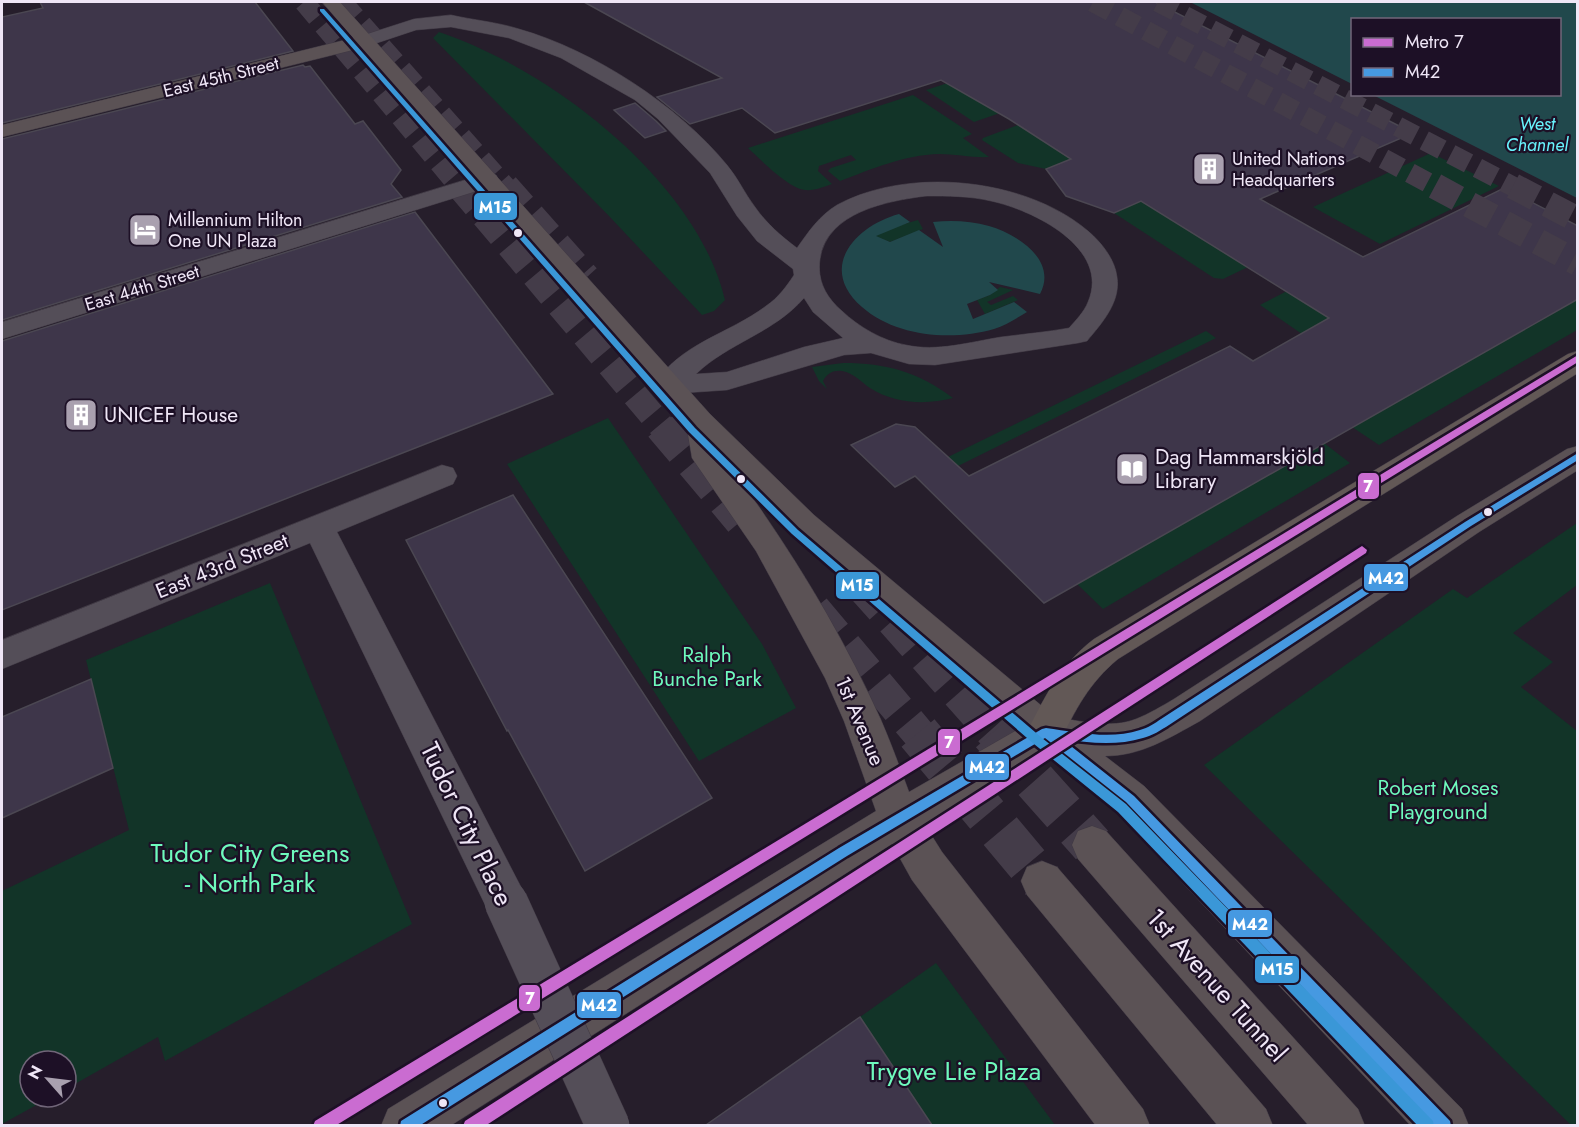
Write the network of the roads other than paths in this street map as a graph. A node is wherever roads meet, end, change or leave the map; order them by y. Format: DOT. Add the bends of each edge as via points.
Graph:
graph roads {
  1 [pos="330,2"];
  2 [pos="365,41"];
  3 [pos="2,130"];
  4 [pos="488,180"];
  5 [pos="806,272"];
  6 [pos="2,331"];
  7 [pos="872,344"];
  8 [pos="1577,361"];
  9 [pos="669,385"];
  10 [pos="700,421"];
  11 [pos="1563,465"];
  12 [pos="442,477"];
  13 [pos="318,526"];
  14 [pos="2,655"];
  15 [pos="1046,732"];
  16 [pos="898,818"];
  17 [pos="1092,845"];
  18 [pos="1042,881"];
  19 [pos="405,1125"];
  20 [pos="608,1125"];
  21 [pos="1126,1125"];
  22 [pos="1249,1125"];
  23 [pos="1341,1125"];
  24 [pos="1446,1125"];
  1 -- 2 [label="main road"];
  2 -- 3 [label="main road, East 45th Street"];
  2 -- 4 [label="main road"];
  2 -- 5 [label="street, East 45th Street" via="402,27 440,21 489,27 568,54 642,96 693,141 719,169 766,236"];
  4 -- 6 [label="street, East 44th Street"];
  4 -- 9 [label="main road"];
  5 -- 7 [label="street" via="810,290 828,315"];
  5 -- 7 [label="street" via="807,258 818,234 839,214 891,194 926,189 985,193 1017,201 1058,219 1088,244 1103,271 1103,298 1096,314 1078,335 940,356 898,353"];
  5 -- 9 [label="street" via="795,295 779,311 707,350"];
  7 -- 9 [label="street" via="814,352 727,381"];
  8 -- 15 [label="highway" via="1089,661 1067,687"];
  9 -- 10 [label="main road"];
  10 -- 15 [label="main road" via="803,523"];
  10 -- 16 [label="main road, 1st Avenue" via="707,458 768,543 840,672"];
  11 -- 15 [label="main road" via="1187,710 1144,733 1091,740"];
  12 -- 13 [label="street, East 43rd Street"];
  13 -- 14 [label="street, East 43rd Street"];
  13 -- 20 [label="street, Tudor City Place, bridge" via="506,902"];
  15 -- 16 [label="main road"];
  15 -- 24 [label="main road" via="1130,799"];
  16 -- 19 [label="main road"];
  16 -- 21 [label="main road, 1st Avenue" via="933,874"];
  17 -- 23 [label="main road, 1st Avenue Tunnel"];
  18 -- 22 [label="main road"];
}
